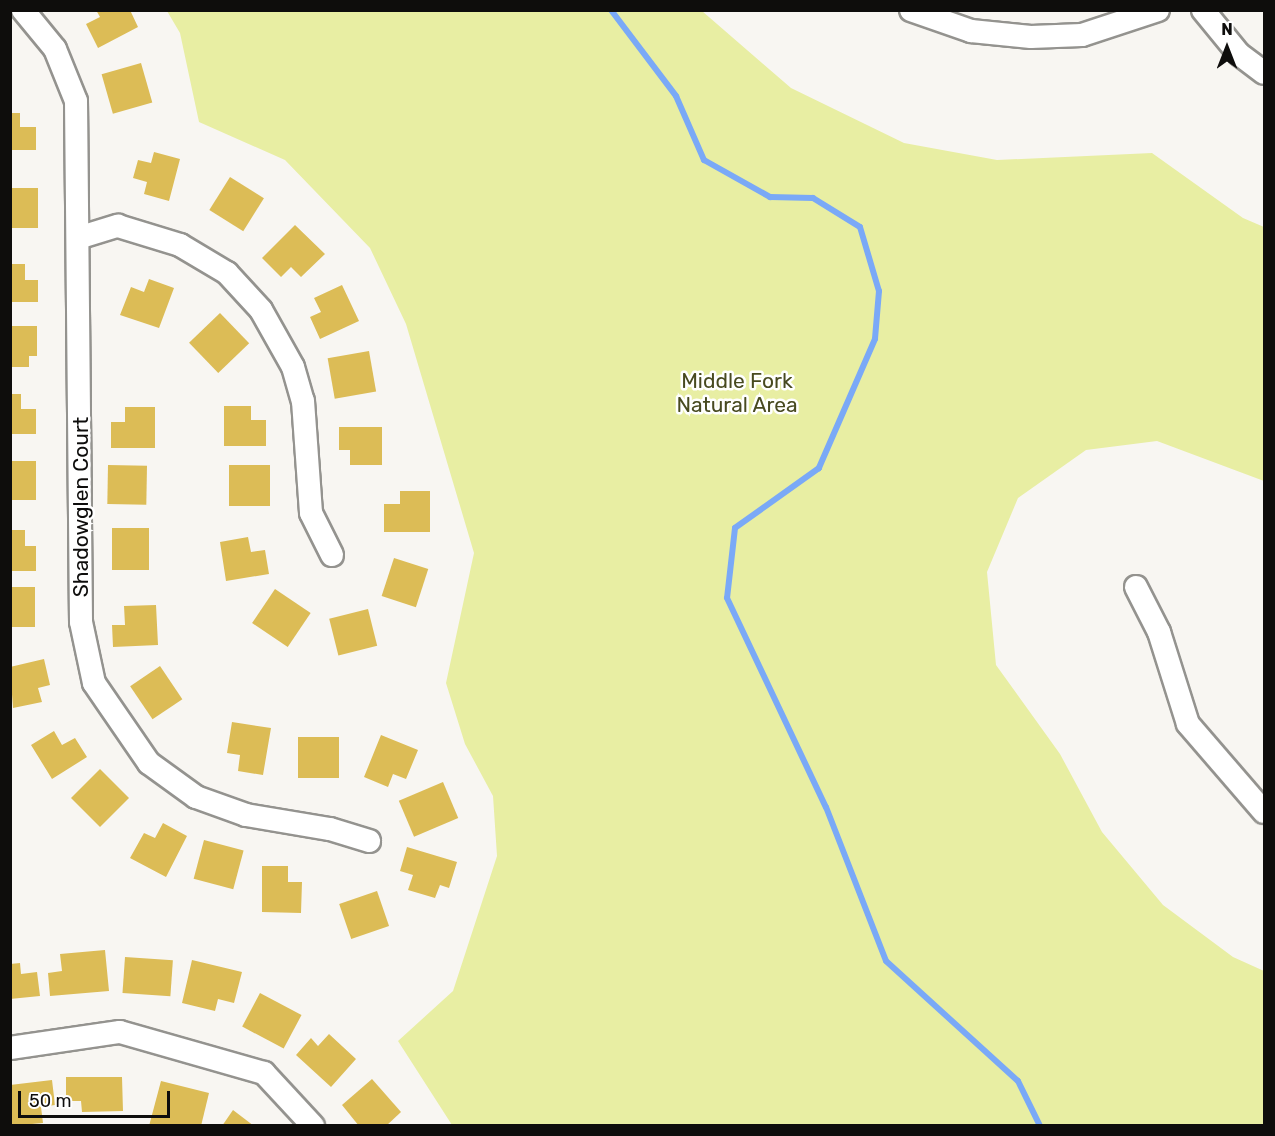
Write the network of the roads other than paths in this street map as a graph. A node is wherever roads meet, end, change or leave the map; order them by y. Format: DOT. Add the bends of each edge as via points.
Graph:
graph roads {
  1 [pos="23,10"];
  2 [pos="911,10"];
  3 [pos="1158,10"];
  4 [pos="1203,10"];
  5 [pos="1264,73"];
  6 [pos="81,237"];
  7 [pos="332,555"];
  8 [pos="1136,587"];
  9 [pos="1264,812"];
  10 [pos="369,841"];
  11 [pos="10,1047"];
  12 [pos="313,1125"];
  1 -- 6 [label="street, Shadowglen Court" via="55,49 76,102"];
  2 -- 3 [label="street" via="971,30 1031,37 1082,35"];
  4 -- 5 [label="street" via="1239,54"];
  6 -- 7 [label="street" via="118,226 180,245 228,273 261,310 293,367 303,401 311,513"];
  6 -- 10 [label="street, Shadowglen Court" via="81,622 94,682 149,763 196,797 246,815 330,828"];
  8 -- 9 [label="street" via="1159,632 1188,724"];
  11 -- 12 [label="street" via="120,1032 264,1073"];
}
